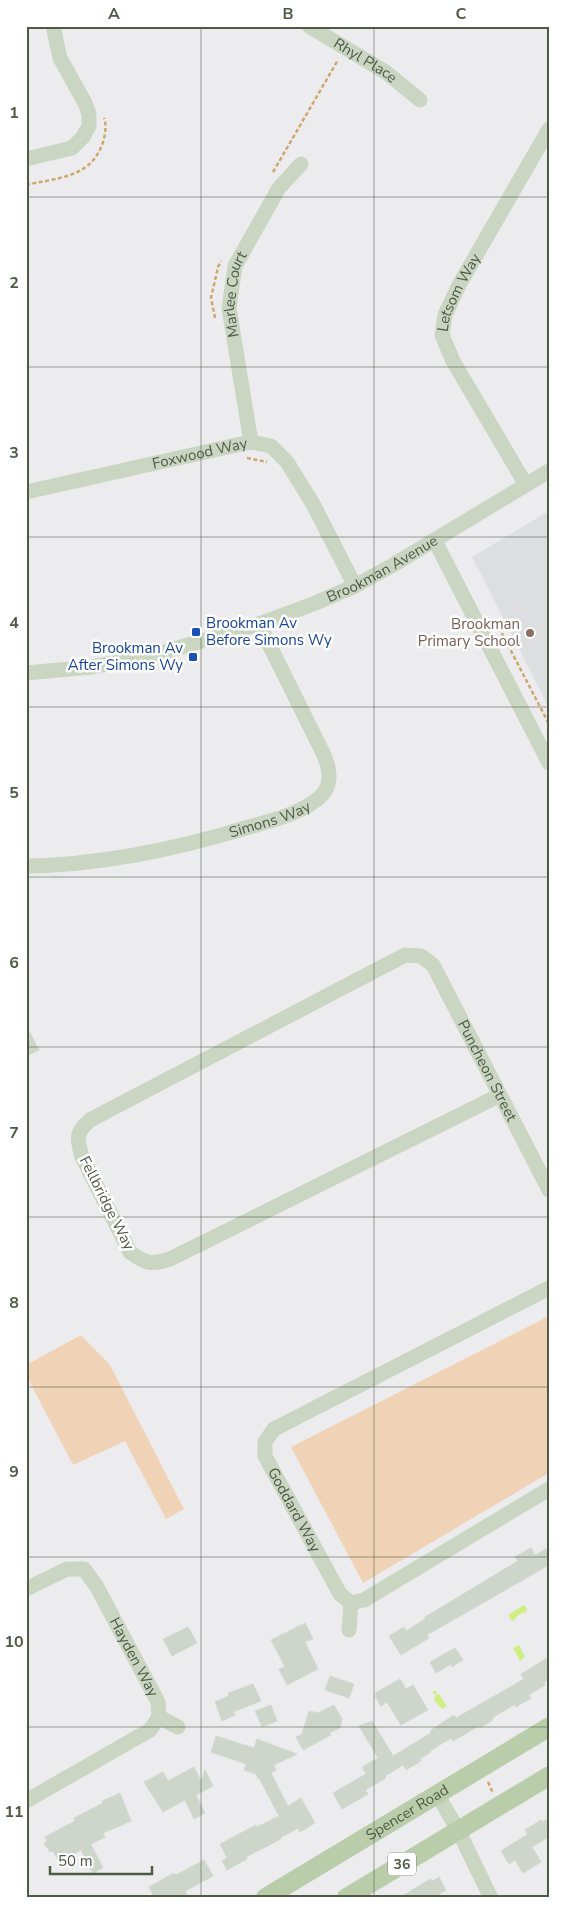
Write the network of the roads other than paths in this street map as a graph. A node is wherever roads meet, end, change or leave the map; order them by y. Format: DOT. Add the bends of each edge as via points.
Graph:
graph roads {
  1 [pos="53,26"];
  2 [pos="309,26"];
  3 [pos="420,100"];
  4 [pos="549,129"];
  5 [pos="26,159"];
  6 [pos="301,164"];
  7 [pos="246,443"];
  8 [pos="549,471"];
  9 [pos="526,485"];
  10 [pos="26,492"];
  11 [pos="434,541"];
  12 [pos="355,586"];
  13 [pos="259,624"];
  14 [pos="26,673"];
  15 [pos="549,763"];
  16 [pos="26,866"];
  17 [pos="421,956"];
  18 [pos="500,1095"];
  19 [pos="549,1190"];
  20 [pos="549,1288"];
  21 [pos="549,1489"];
  22 [pos="26,1589"];
  23 [pos="351,1603"];
  24 [pos="349,1630"];
  25 [pos="158,1717"];
  26 [pos="549,1727"];
  27 [pos="178,1728"];
  28 [pos="549,1776"];
  29 [pos="437,1794"];
  30 [pos="26,1801"];
  31 [pos="458,1830"];
  32 [pos="265,1898"];
  33 [pos="346,1898"];
  34 [pos="491,1898"];
  1 -- 5 [label="street" via="60,58 85,103 89,126 72,148"];
  2 -- 3 [label="street, Rhyl Place" via="388,73"];
  4 -- 9 [label="street, Letsom Way" via="459,285 445,315 442,335 453,361"];
  6 -- 7 [label="street, Marlee Court" via="280,188 235,266 229,308"];
  7 -- 10 [label="street, Foxwood Way"];
  7 -- 12 [label="street, Foxwood Way" via="270,446 287,462 313,504"];
  8 -- 9 [label="street, Brookman Avenue"];
  9 -- 11 [label="street, Brookman Avenue"];
  11 -- 12 [label="street, Brookman Avenue"];
  11 -- 15 [label="street"];
  12 -- 13 [label="street, Brookman Avenue"];
  13 -- 14 [label="street, Brookman Avenue" via="135,659"];
  13 -- 16 [label="street, Simons Way" via="324,753 329,781 323,794 282,818 209,839 82,863"];
  17 -- 18 [label="street, Puncheon Street" via="433,964"];
  17 -- 18 [label="street, Fellbridge Way" via="405,955 90,1120 80,1129 77,1141 82,1157 130,1252 143,1262 170,1259"];
  18 -- 19 [label="street, Puncheon Street"];
  20 -- 23 [label="street, Goddard Way" via="274,1429 265,1442 265,1456 340,1594"];
  21 -- 23 [label="street" via="364,1600"];
  22 -- 25 [label="street, Hayden Way" via="66,1569 84,1569 97,1587 158,1702"];
  23 -- 24 [label="street"];
  25 -- 27 [label="street"];
  25 -- 30 [label="street, Hayden Way" via="150,1730"];
  26 -- 29 [label="main road, Spencer Road"];
  28 -- 31 [label="main road, 36"];
  29 -- 31 [label="street"];
  29 -- 32 [label="main road, Spencer Road"];
  31 -- 33 [label="main road, 36"];
  31 -- 34 [label="street"];
}
